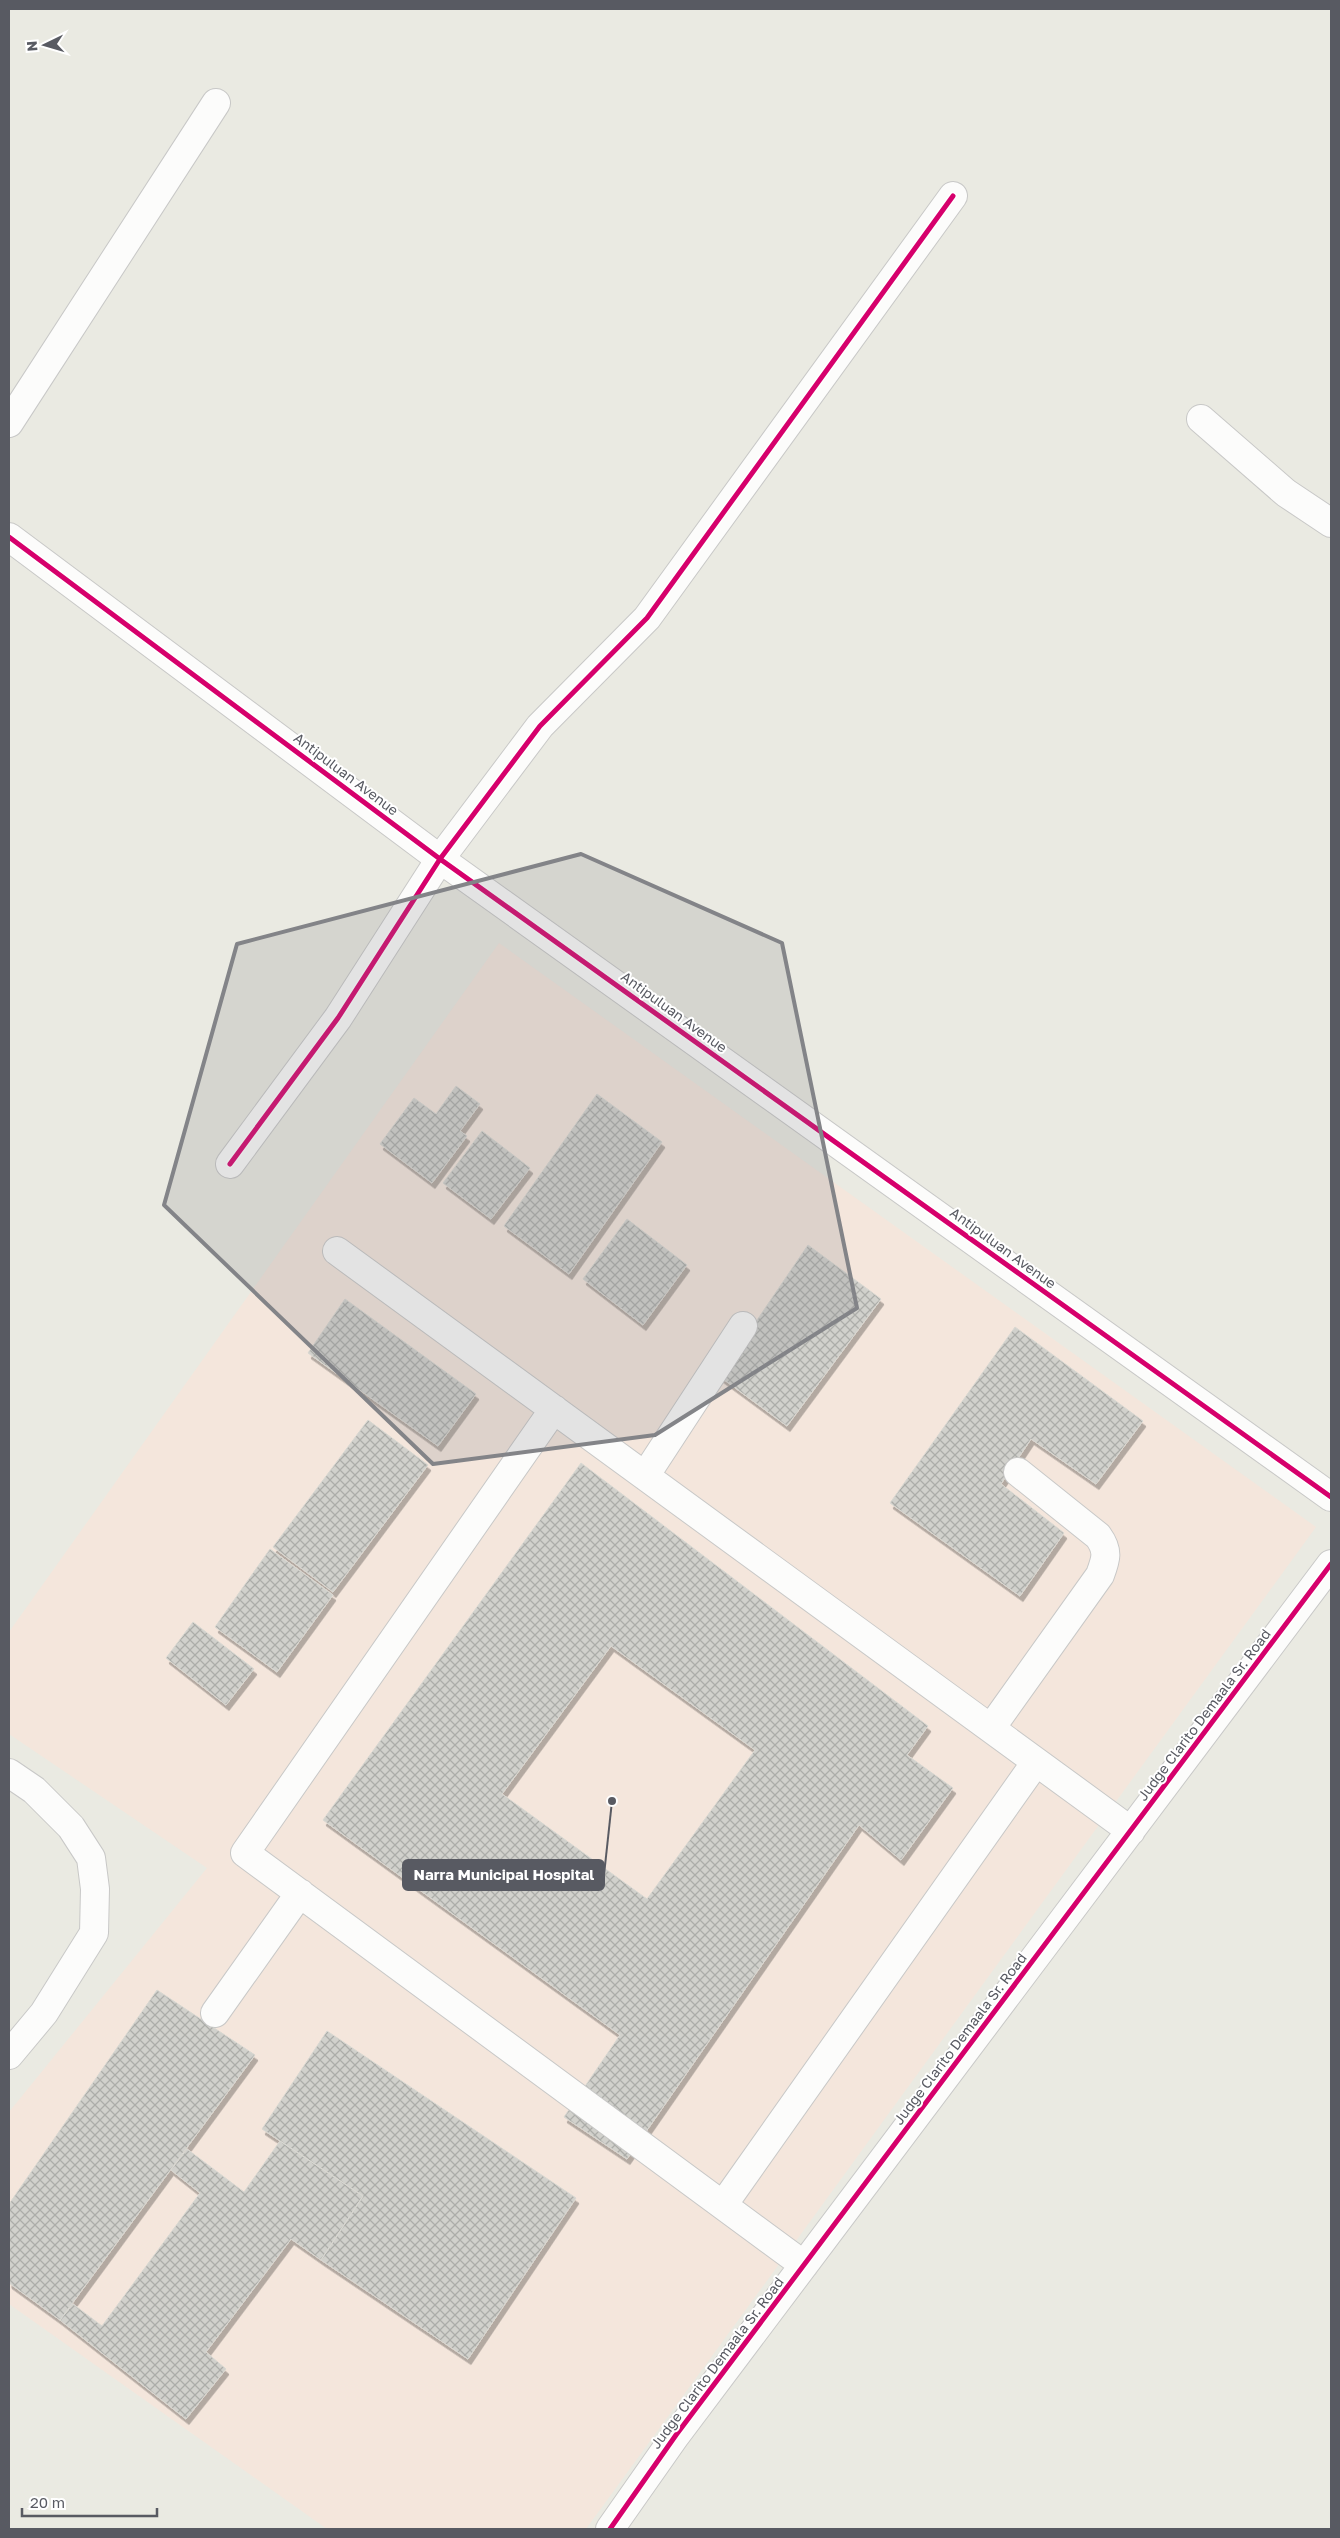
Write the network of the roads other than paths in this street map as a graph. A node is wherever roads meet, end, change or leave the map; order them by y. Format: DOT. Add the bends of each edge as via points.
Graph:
graph roads {
  1 [pos="216,103"];
  2 [pos="953,196"];
  3 [pos="1201,419"];
  4 [pos="9,424"];
  5 [pos="1331,523"];
  6 [pos="9,537"];
  7 [pos="440,859"];
  8 [pos="230,1164"];
  9 [pos="337,1251"];
  10 [pos="743,1326"];
  11 [pos="554,1409"];
  12 [pos="1018,1472"];
  13 [pos="645,1476"];
  14 [pos="1331,1497"];
  15 [pos="1331,1564"];
  16 [pos="991,1728"];
  17 [pos="1036,1762"];
  18 [pos="9,1773"];
  19 [pos="1131,1831"];
  20 [pos="300,1893"];
  21 [pos="215,2013"];
  22 [pos="9,2055"];
  23 [pos="723,2205"];
  24 [pos="804,2265"];
  25 [pos="610,2529"];
  1 -- 4 [label="street"];
  2 -- 7 [label="street" via="647,618 540,726"];
  3 -- 5 [label="street" via="1286,492"];
  6 -- 7 [label="street, Antipuluan Avenue"];
  7 -- 8 [label="street" via="338,1018"];
  7 -- 14 [label="street, Antipuluan Avenue"];
  9 -- 11 [label="street"];
  10 -- 13 [label="street"];
  11 -- 13 [label="street"];
  11 -- 20 [label="street" via="245,1853"];
  12 -- 16 [label="street" via="1098,1536 1107,1557 1100,1575"];
  13 -- 16 [label="street"];
  15 -- 19 [label="street, Judge Clarito Demaala Sr. Road"];
  16 -- 17 [label="street"];
  17 -- 19 [label="street"];
  17 -- 23 [label="street"];
  18 -- 22 [label="street" via="34,1790 71,1827 91,1858 95,1889 94,1933 44,2013"];
  19 -- 24 [label="street, Judge Clarito Demaala Sr. Road"];
  20 -- 21 [label="street"];
  20 -- 23 [label="street"];
  23 -- 24 [label="street"];
  24 -- 25 [label="street, Judge Clarito Demaala Sr. Road"];
}
